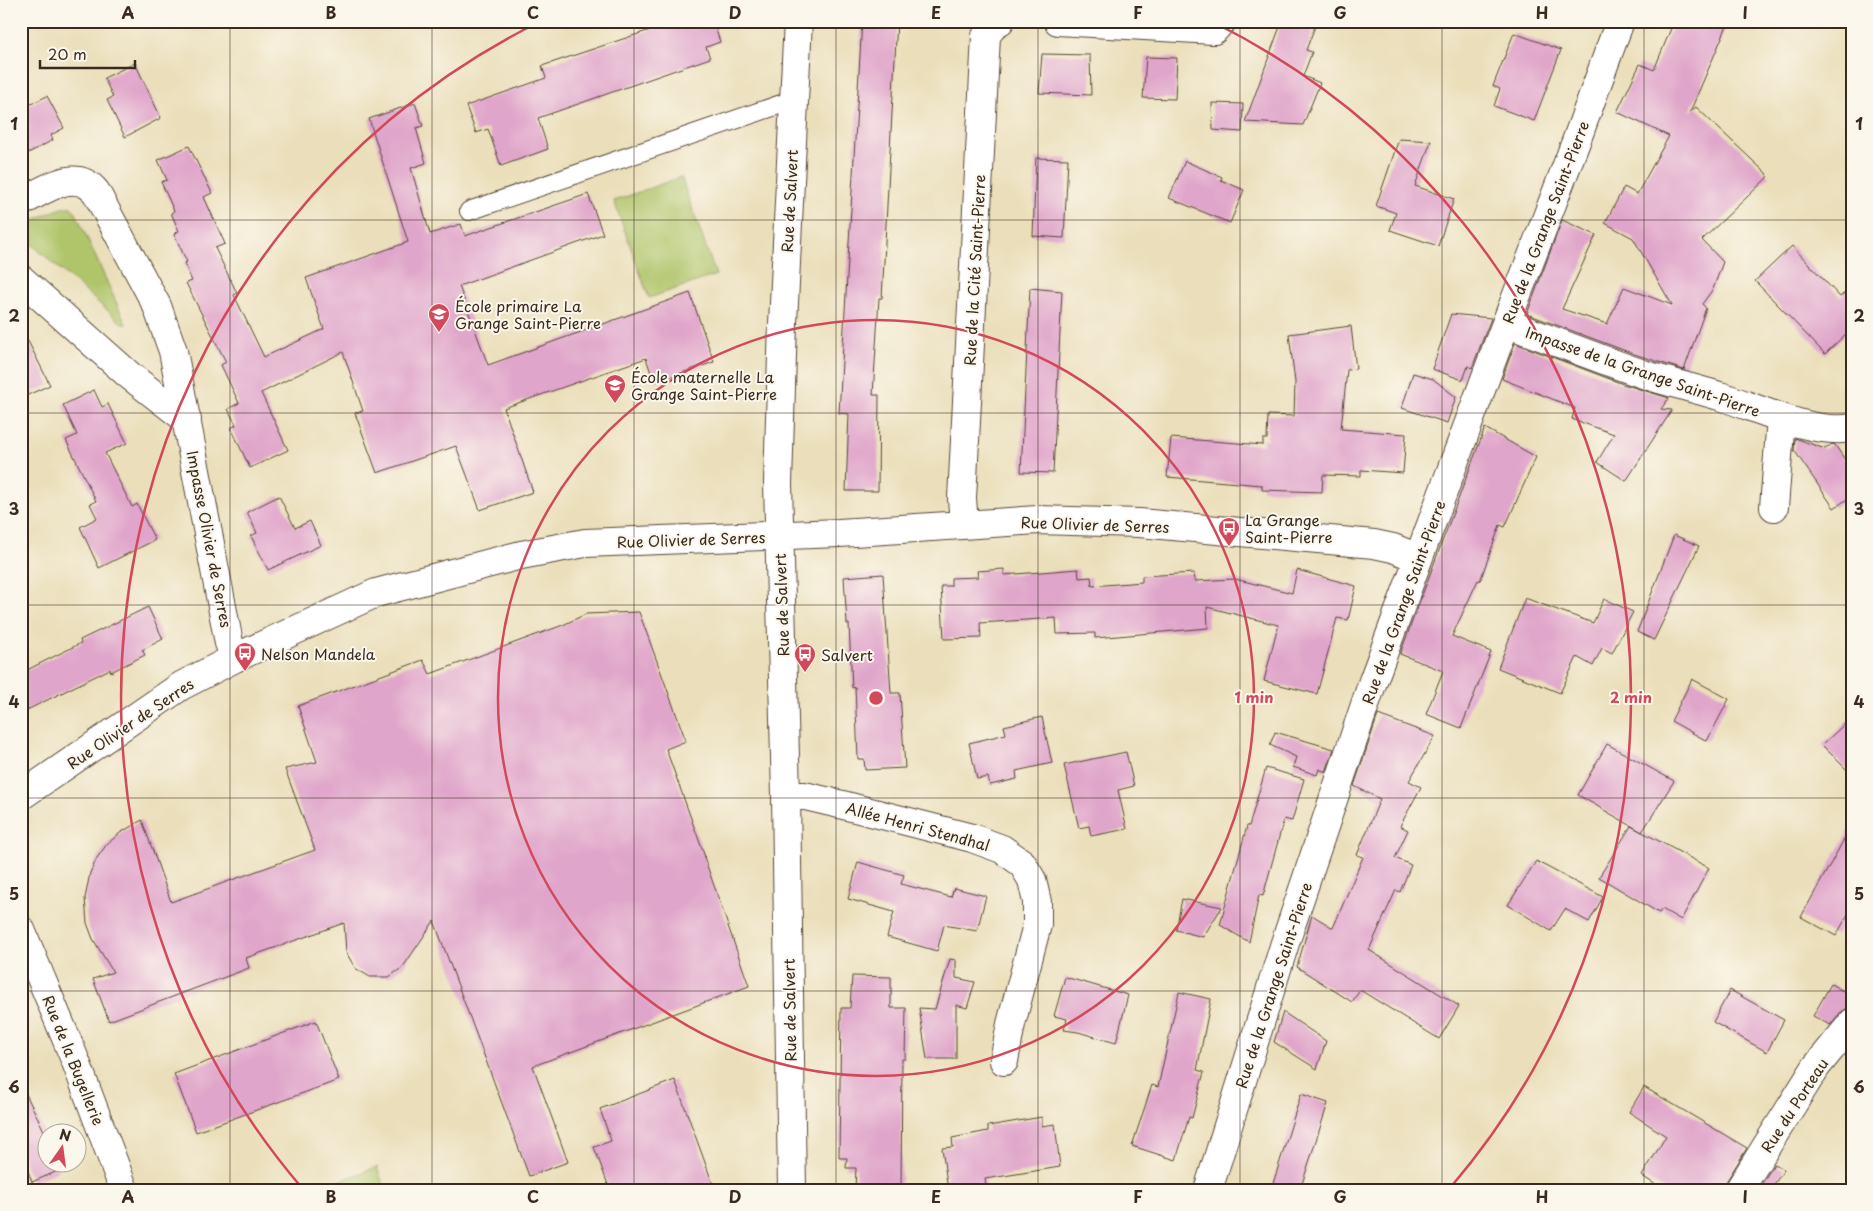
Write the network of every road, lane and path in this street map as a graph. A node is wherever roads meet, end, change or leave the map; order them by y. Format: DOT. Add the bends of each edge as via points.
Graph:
graph roads {
  1 [pos="798,21"];
  2 [pos="1000,21"];
  3 [pos="1058,21"];
  4 [pos="1222,21"];
  5 [pos="1620,21"];
  6 [pos="1123,23"];
  7 [pos="793,100"];
  8 [pos="21,202"];
  9 [pos="469,211"];
  10 [pos="21,279"];
  11 [pos="1506,323"];
  12 [pos="1781,418"];
  13 [pos="187,420"];
  14 [pos="1852,428"];
  15 [pos="1774,507"];
  16 [pos="964,524"];
  17 [pos="779,535"];
  18 [pos="1418,558"];
  19 [pos="235,658"];
  20 [pos="21,796"];
  21 [pos="786,796"];
  22 [pos="21,930"];
  23 [pos="1852,1023"];
  24 [pos="1004,1061"];
  25 [pos="124,1190"];
  26 [pos="792,1190"];
  27 [pos="1208,1190"];
  28 [pos="1739,1190"];
  1 -- 7 [label="street, Rue de Salvert"];
  2 -- 16 [label="street, Rue de la Cité Saint-Pierre" via="986,36 962,498"];
  3 -- 6 [label="street"];
  4 -- 6 [label="street" via="1214,30"];
  5 -- 11 [label="street, Rue de la Grange Saint-Pierre"];
  7 -- 9 [label="lane"];
  7 -- 17 [label="street, Rue de Salvert" via="778,483"];
  8 -- 13 [label="street, Impasse Olivier de Serres" via="70,180 86,183 96,192 160,312"];
  10 -- 13 [label="street" via="129,375"];
  11 -- 12 [label="street, Impasse de la Grange Saint-Pierre" via="1647,375"];
  11 -- 18 [label="street, Rue de la Grange Saint-Pierre"];
  12 -- 14 [label="street, Impasse de la Grange Saint-Pierre" via="1822,428"];
  12 -- 15 [label="street, Impasse de la Grange Saint-Pierre"];
  13 -- 19 [label="street, Impasse Olivier de Serres" via="229,643"];
  16 -- 17 [label="street, Rue Olivier de Serres"];
  16 -- 18 [label="street, Rue Olivier de Serres" via="1038,520 1139,523 1374,544"];
  17 -- 19 [label="street, Rue Olivier de Serres" via="585,543 521,555 376,593"];
  17 -- 21 [label="street, Rue de Salvert"];
  18 -- 27 [label="street, Rue de la Grange Saint-Pierre" via="1336,791"];
  19 -- 20 [label="street, Rue Olivier de Serres" via="181,686"];
  21 -- 24 [label="street, Allée Henri Stendhal" via="804,796 972,838 1002,849 1022,863 1032,880 1037,902 1037,925"];
  21 -- 26 [label="street, Rue de Salvert"];
  22 -- 25 [label="street, Rue de la Bugellerie" via="76,1062"];
  23 -- 28 [label="street, Rue du Porteau" via="1816,1068"];
}
